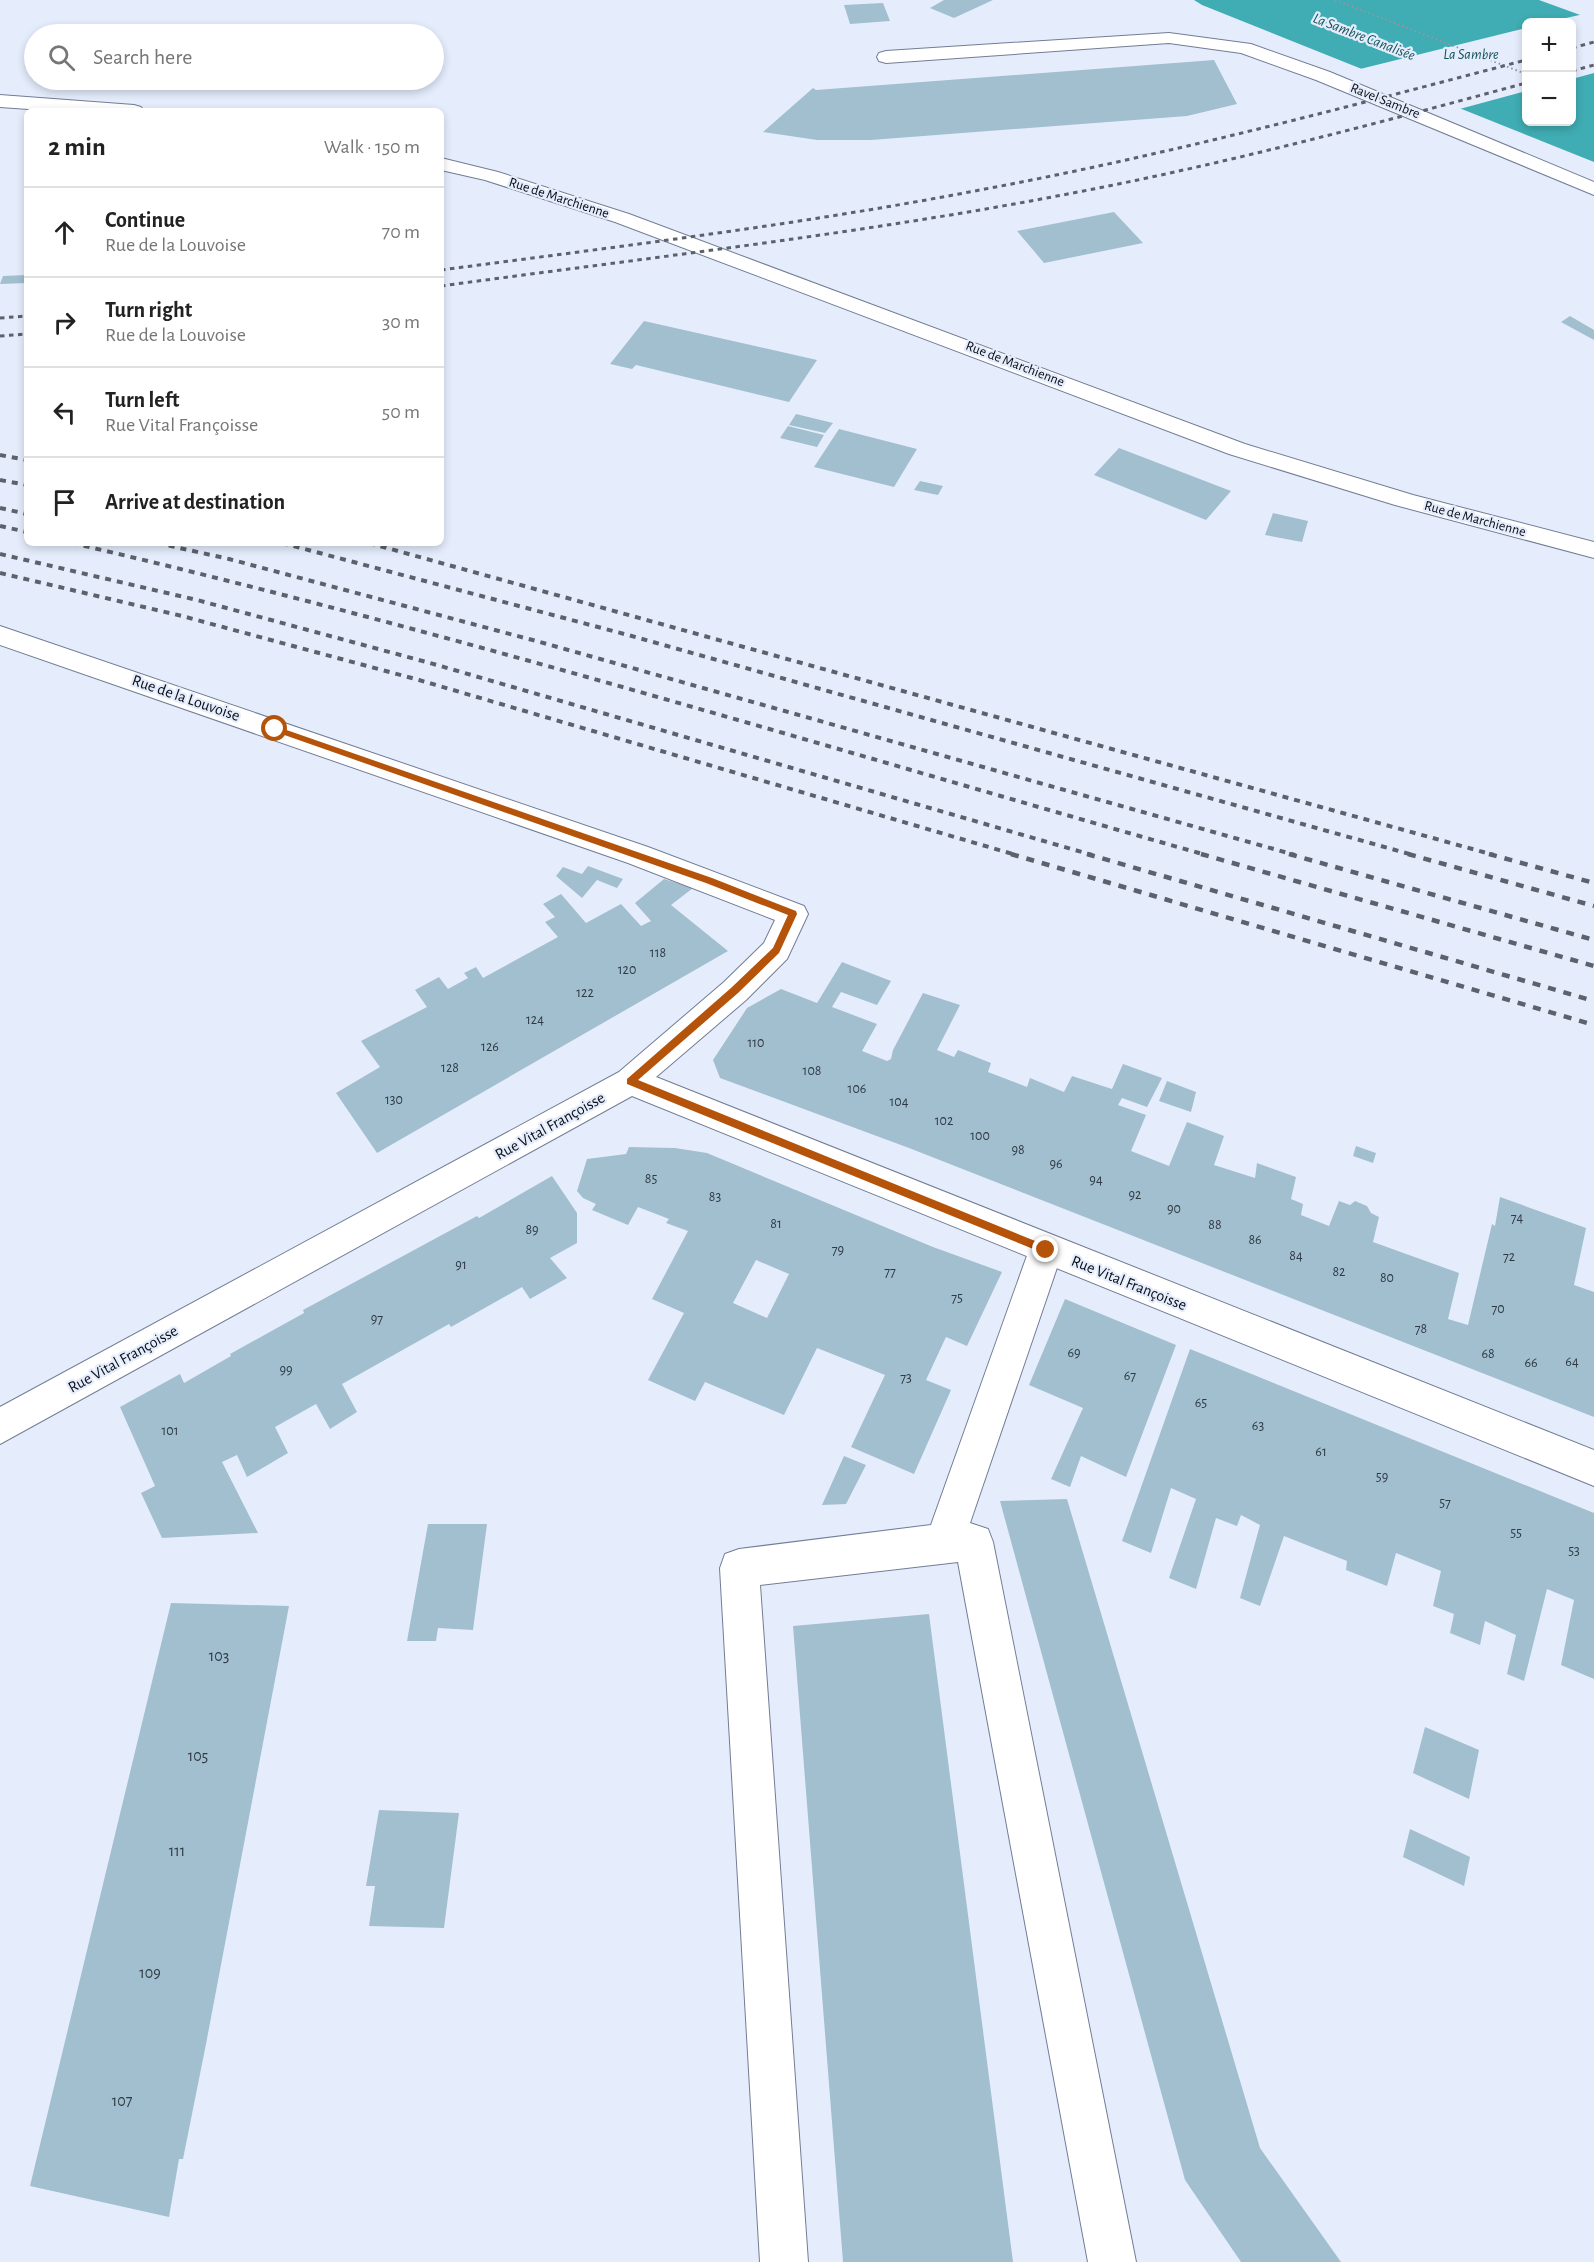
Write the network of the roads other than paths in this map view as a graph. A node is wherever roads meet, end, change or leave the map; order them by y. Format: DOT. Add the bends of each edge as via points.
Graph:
graph roads {
  1 [pos="886,57"];
  2 [pos="0,101"];
  3 [pos="94,108"];
  4 [pos="444,165"];
  5 [pos="1594,189"];
  6 [pos="1594,550"];
  7 [pos="0,634"];
  8 [pos="630,1082"];
  9 [pos="1046,1250"];
  10 [pos="0,1426"];
  11 [pos="1594,1468"];
  12 [pos="944,1543"];
  13 [pos="784,2262"];
  14 [pos="1112,2262"];
  1 -- 5 [label="street, Ravel Sambre" via="1169,38 1244,48 1323,76"];
  2 -- 3 [label="street"];
  4 -- 6 [label="street, Rue de Marchienne" via="622,218 1238,449 1404,500"];
  7 -- 8 [label="street, Rue de la Louvoise" via="638,855 793,914 776,951"];
  8 -- 9 [label="street, Rue Vital Françoisse"];
  8 -- 10 [label="street, Rue Vital Françoisse"];
  9 -- 11 [label="street, Rue Vital Françoisse"];
  9 -- 12 [label="street"];
  12 -- 13 [label="street" via="739,1568"];
  12 -- 14 [label="street" via="974,1542"];
}
